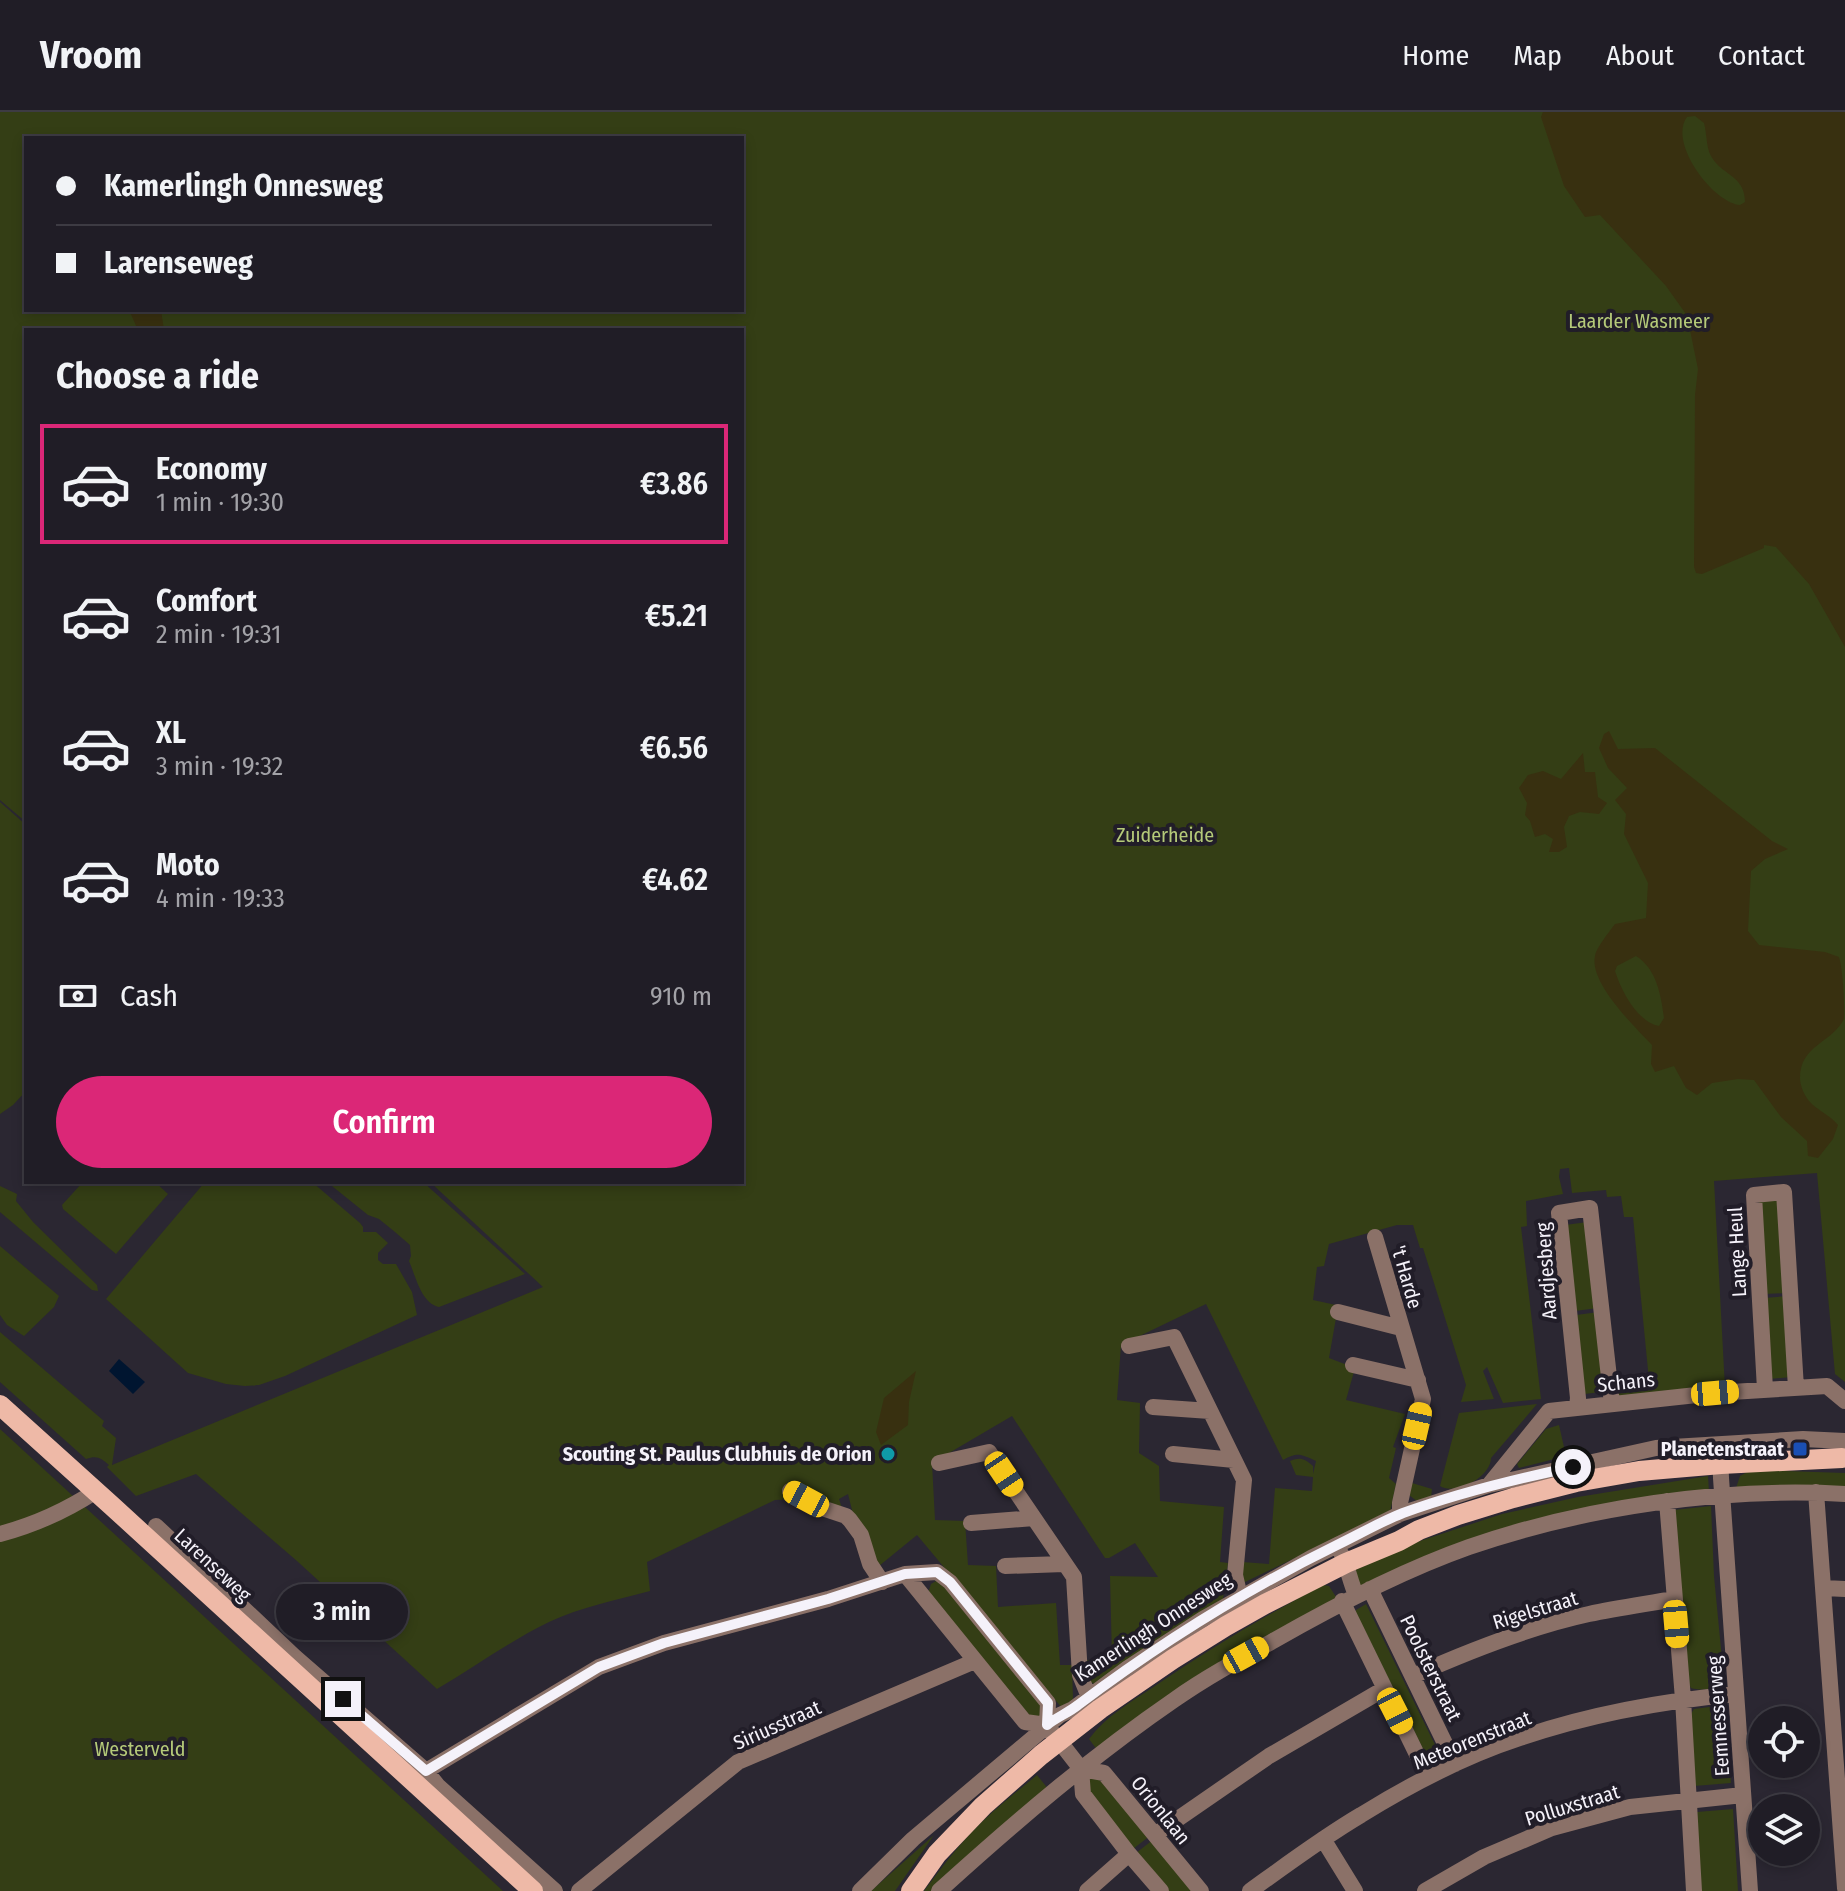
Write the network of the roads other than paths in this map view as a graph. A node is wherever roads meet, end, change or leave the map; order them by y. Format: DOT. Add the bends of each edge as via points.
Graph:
graph roads {
  1 [pos="1375,1237"];
  2 [pos="1338,1312"];
  3 [pos="1401,1328"];
  4 [pos="1129,1346"];
  5 [pos="1353,1365"];
  6 [pos="1418,1380"];
  7 [pos="1796,1388"];
  8 [pos="1765,1389"];
  9 [pos="1845,1401"];
  10 [pos="1612,1404"];
  11 [pos="0,1405"];
  12 [pos="1153,1407"];
  13 [pos="1577,1407"];
  14 [pos="1210,1411"];
  15 [pos="979,1437"];
  16 [pos="989,1452"];
  17 [pos="1844,1452"];
  18 [pos="1173,1454"];
  19 [pos="1720,1454"];
  20 [pos="1234,1460"];
  21 [pos="939,1463"];
  22 [pos="1489,1485"];
  23 [pos="96,1491"];
  24 [pos="790,1491"];
  25 [pos="1816,1492"];
  26 [pos="1845,1494"];
  27 [pos="1722,1496"];
  28 [pos="1667,1501"];
  29 [pos="1400,1514"];
  30 [pos="1034,1518"];
  31 [pos="971,1523"];
  32 [pos="156,1526"];
  33 [pos="0,1534"];
  34 [pos="1342,1554"];
  35 [pos="1064,1564"];
  36 [pos="1005,1566"];
  37 [pos="905,1574"];
  38 [pos="882,1582"];
  39 [pos="1824,1588"];
  40 [pos="1845,1589"];
  41 [pos="1356,1595"];
  42 [pos="1240,1597"];
  43 [pos="1674,1599"];
  44 [pos="975,1661"];
  45 [pos="1413,1676"];
  46 [pos="1838,1687"];
  47 [pos="1384,1689"];
  48 [pos="1736,1694"];
  49 [pos="1089,1697"];
  50 [pos="1683,1699"];
  51 [pos="1053,1733"];
  52 [pos="1455,1764"];
  53 [pos="1081,1769"];
  54 [pos="426,1771"];
  55 [pos="1428,1777"];
  56 [pos="1841,1783"];
  57 [pos="1743,1795"];
  58 [pos="1688,1801"];
  59 [pos="1156,1834"];
  60 [pos="1323,1839"];
  61 [pos="1129,1854"];
  62 [pos="1845,1880"];
  63 [pos="1845,1888"];
  64 [pos="533,1891"];
  65 [pos="555,1891"];
  66 [pos="579,1891"];
  67 [pos="860,1891"];
  68 [pos="911,1891"];
  69 [pos="939,1891"];
  70 [pos="1087,1891"];
  71 [pos="1161,1891"];
  72 [pos="1201,1891"];
  73 [pos="1250,1891"];
  74 [pos="1355,1891"];
  75 [pos="1425,1891"];
  76 [pos="1694,1891"];
  77 [pos="1750,1891"];
  1 -- 3 [label="street, 't Harde"];
  2 -- 3 [label="street, 't Harde"];
  3 -- 6 [label="street, 't Harde"];
  4 -- 14 [label="street" via="1174,1337"];
  5 -- 6 [label="street"];
  6 -- 29 [label="street, 't Harde" via="1423,1399"];
  7 -- 8 [label="street, Schans"];
  7 -- 8 [label="street, Lange Heul" via="1784,1192 1754,1195"];
  7 -- 9 [label="street, Schans" via="1827,1386"];
  8 -- 10 [label="street, Schans"];
  10 -- 13 [label="street, Schans"];
  10 -- 13 [label="street, Aardjesberg" via="1590,1208 1559,1213"];
  11 -- 23 [label="main road, Larenseweg"];
  12 -- 14 [label="street"];
  13 -- 22 [label="street, Schans" via="1549,1411"];
  14 -- 20 [label="street"];
  15 -- 16 [label="street"];
  16 -- 21 [label="street"];
  16 -- 30 [label="street"];
  17 -- 19 [label="main road, Kamerlingh Onnesweg"];
  18 -- 20 [label="street"];
  19 -- 22 [label="street, Kamerlingh Onnesweg" via="1656,1448"];
  19 -- 27 [label="street, Eemnesserweg"];
  19 -- 34 [label="main road, Kamerlingh Onnesweg" via="1513,1498"];
  20 -- 42 [label="street" via="1244,1480 1235,1575"];
  22 -- 29 [label="street, Kamerlingh Onnesweg"];
  23 -- 33 [label="street"];
  23 -- 64 [label="main road, Larenseweg"];
  24 -- 38 [label="street" via="846,1516 858,1529"];
  25 -- 26 [label="street"];
  25 -- 27 [label="street"];
  25 -- 39 [label="street"];
  27 -- 28 [label="street"];
  27 -- 48 [label="street, Eemnesserweg"];
  28 -- 41 [label="street" via="1559,1521 1469,1548"];
  28 -- 43 [label="street, Eemnesserweg"];
  29 -- 34 [label="street, Kamerlingh Onnesweg"];
  30 -- 31 [label="street"];
  30 -- 35 [label="street"];
  32 -- 54 [label="street, Larenseweg"];
  34 -- 41 [label="street"];
  34 -- 42 [label="street, Kamerlingh Onnesweg" via="1311,1558"];
  34 -- 51 [label="main road, Kamerlingh Onnesweg" via="1100,1709"];
  35 -- 36 [label="street"];
  35 -- 49 [label="street" via="1074,1577 1080,1675"];
  37 -- 38 [label="street, Orionlaan"];
  37 -- 44 [label="street, Orionlaan"];
  37 -- 51 [label="street, Orionlaan" via="937,1572 950,1582 1048,1703"];
  38 -- 54 [label="street, Orionlaan" via="664,1643 599,1667"];
  39 -- 40 [label="street"];
  39 -- 46 [label="street"];
  41 -- 45 [label="street, Poolsterstraat"];
  41 -- 47 [label="street"];
  41 -- 53 [label="street" via="1175,1699"];
  42 -- 49 [label="street, Kamerlingh Onnesweg"];
  43 -- 45 [label="street, Rigelstraat" via="1539,1628"];
  43 -- 50 [label="street, Eemnesserweg"];
  44 -- 51 [label="street, Orionlaan" via="1025,1722"];
  44 -- 66 [label="street, Siriusstraat" via="738,1762"];
  45 -- 52 [label="street, Poolsterstraat"];
  46 -- 56 [label="street"];
  47 -- 55 [label="street"];
  47 -- 59 [label="street" via="1269,1756"];
  48 -- 50 [label="street, Meteorenstraat"];
  48 -- 57 [label="street, Eemnesserweg"];
  49 -- 51 [label="street, Kamerlingh Onnesweg"];
  50 -- 52 [label="street, Meteorenstraat" via="1519,1738"];
  50 -- 58 [label="street, Eemnesserweg"];
  51 -- 53 [label="street, Orionlaan"];
  51 -- 67 [label="street, Kamerlingh Onnesweg" via="913,1839"];
  51 -- 68 [label="main road, Kamerlingh Onnesweg" via="961,1827"];
  52 -- 55 [label="street, Meteorenstraat"];
  53 -- 59 [label="street, Orionlaan" via="1104,1773"];
  53 -- 61 [label="street, Orionlaan" via="1083,1794"];
  53 -- 69 [label="street"];
  54 -- 65 [label="street, Larenseweg"];
  55 -- 60 [label="street, Meteorenstraat"];
  56 -- 62 [label="street"];
  57 -- 58 [label="street, Polluxstraat"];
  57 -- 77 [label="street, Eemnesserweg"];
  58 -- 75 [label="street, Polluxstraat" via="1630,1807 1552,1828 1484,1857"];
  58 -- 76 [label="street, Eemnesserweg"];
  59 -- 72 [label="street, Orionlaan"];
  60 -- 73 [label="street, Meteorenstraat"];
  60 -- 74 [label="street"];
  61 -- 70 [label="street"];
  61 -- 71 [label="street, Orionlaan"];
  62 -- 63 [label="street"];
}
